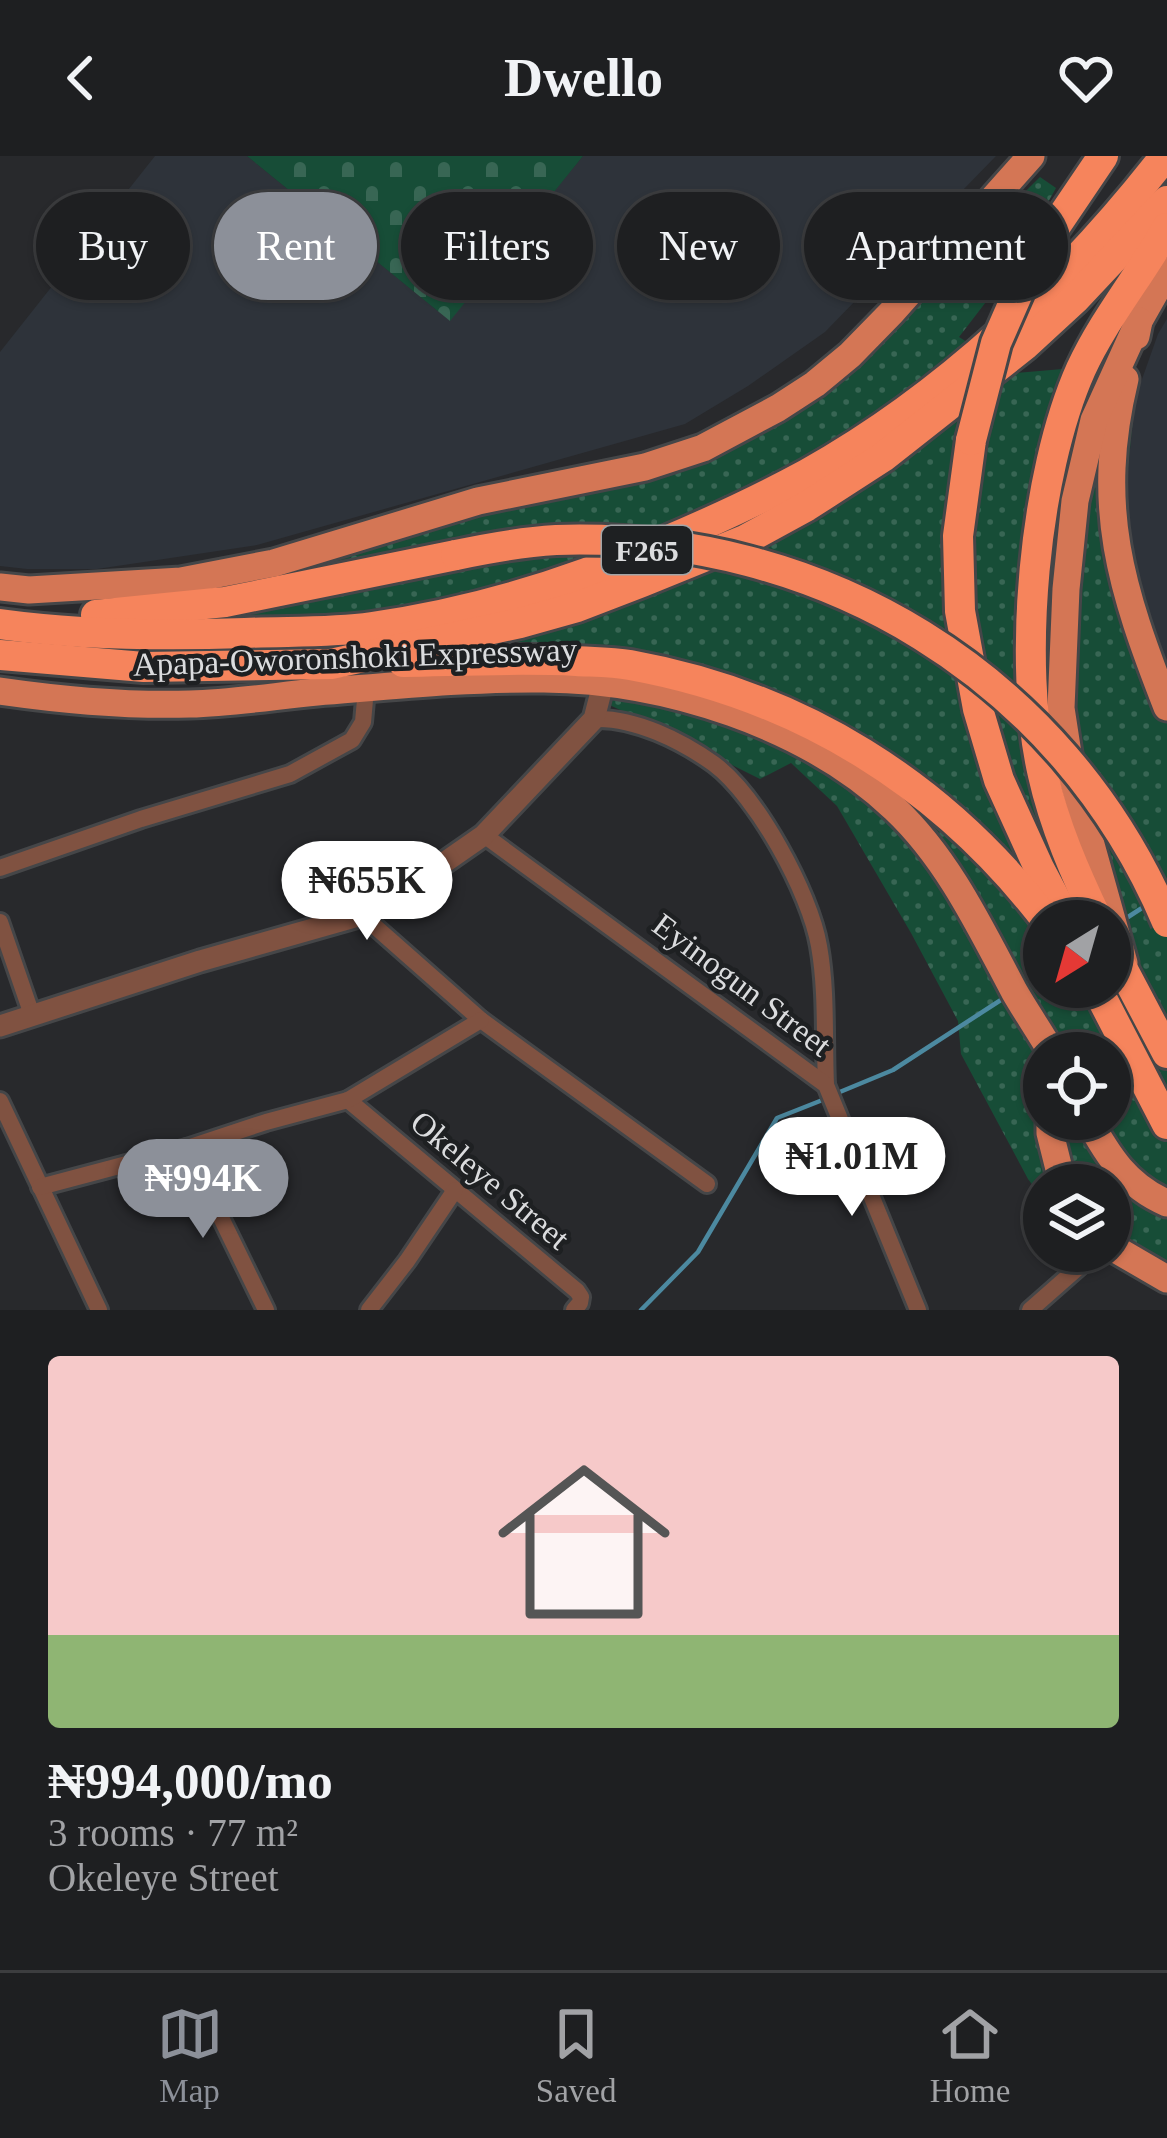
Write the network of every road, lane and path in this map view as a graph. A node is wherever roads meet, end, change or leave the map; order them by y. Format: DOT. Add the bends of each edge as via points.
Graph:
graph roads {
  1 [pos="1031,156"];
  2 [pos="1103,156"];
  3 [pos="1165,156"];
  4 [pos="1167,201"];
  5 [pos="1167,228"];
  6 [pos="1167,272"];
  7 [pos="1139,322"];
  8 [pos="0,587"];
  9 [pos="0,619"];
  10 [pos="0,655"];
  11 [pos="331,664"];
  12 [pos="603,684"];
  13 [pos="366,688"];
  14 [pos="0,691"];
  15 [pos="1167,707"];
  16 [pos="594,719"];
  17 [pos="484,835"];
  18 [pos="0,868"];
  19 [pos="1030,900"];
  20 [pos="1074,900"];
  21 [pos="1086,900"];
  22 [pos="1090,900"];
  23 [pos="362,914"];
  24 [pos="0,922"];
  25 [pos="1167,922"];
  26 [pos="1131,1002"];
  27 [pos="1124,1008"];
  28 [pos="32,1015"];
  29 [pos="481,1020"];
  30 [pos="0,1026"];
  31 [pos="1039,1032"];
  32 [pos="1167,1053"];
  33 [pos="826,1085"];
  34 [pos="348,1100"];
  35 [pos="0,1101"];
  36 [pos="1167,1124"];
  37 [pos="1101,1140"];
  38 [pos="188,1148"];
  39 [pos="706,1184"];
  40 [pos="40,1187"];
  41 [pos="455,1190"];
  42 [pos="1167,1203"];
  43 [pos="1131,1258"];
  44 [pos="1073,1272"];
  45 [pos="1167,1279"];
  46 [pos="99,1310"];
  47 [pos="266,1310"];
  48 [pos="369,1310"];
  49 [pos="574,1310"];
  50 [pos="918,1310"];
  51 [pos="1030,1310"];
  1 -- 8 [label="main road" via="850,355 778,408 703,448 478,501 251,568 181,581"];
  2 -- 20 [label="highway, bridge" via="1032,261 996,343 958,536 960,611 999,780 1039,868"];
  3 -- 9 [label="highway, Apapa-Oworonshoki Expressway / F265" via="1044,291 883,426 808,473 618,562 502,600 364,628 165,636"];
  4 -- 11 [label="highway, Apapa-Oworonshoki Expressway / F265" via="1025,346 807,506 577,608"];
  5 -- 21 [label="highway" via="1081,370 1044,500 1032,602 1034,728"];
  6 -- 7 [label="main road"];
  7 -- 15 [label="main road" via="1112,462 1113,525 1129,608"];
  7 -- 22 [label="main road" via="1094,420 1066,589 1061,708"];
  9 -- 25 [label="highway, bridge" via="225,602 553,540 664,545 776,568 869,605 954,656 1039,727 1128,842"];
  10 -- 11 [label="highway, Apapa-Oworonshoki Expressway / F265" via="144,667"];
  11 -- 19 [label="highway" via="627,664 723,687 803,718 888,767 950,815"];
  12 -- 13 [label="main road, Apapa-Oworonshoki Expressway"];
  12 -- 16 [label="street"];
  12 -- 31 [label="main road, Apapa-Oworonshoki Expressway" via="736,713 844,767 937,857"];
  13 -- 14 [label="main road, Apapa-Oworonshoki Expressway" via="193,704"];
  13 -- 18 [label="street" via="363,722 327,756"];
  16 -- 17 [label="street"];
  16 -- 33 [label="street" via="666,737 714,764 770,831 819,945"];
  17 -- 23 [label="street"];
  17 -- 33 [label="street, Eyinogun Street"];
  23 -- 28 [label="street"];
  23 -- 29 [label="street"];
  24 -- 28 [label="street"];
  26 -- 32 [label="highway"];
  27 -- 36 [label="highway"];
  28 -- 30 [label="street"];
  29 -- 34 [label="street"];
  29 -- 39 [label="street"];
  33 -- 50 [label="street, Eyinogun Street"];
  34 -- 38 [label="street"];
  34 -- 41 [label="street, Okeleye Street"];
  35 -- 40 [label="street"];
  37 -- 42 [label="main road" via="1121,1172"];
  38 -- 40 [label="street"];
  38 -- 47 [label="street"];
  40 -- 46 [label="street"];
  41 -- 48 [label="street"];
  41 -- 49 [label="street, Okeleye Street" via="577,1292"];
  43 -- 45 [label="main road"];
  44 -- 51 [label="street"];
}
